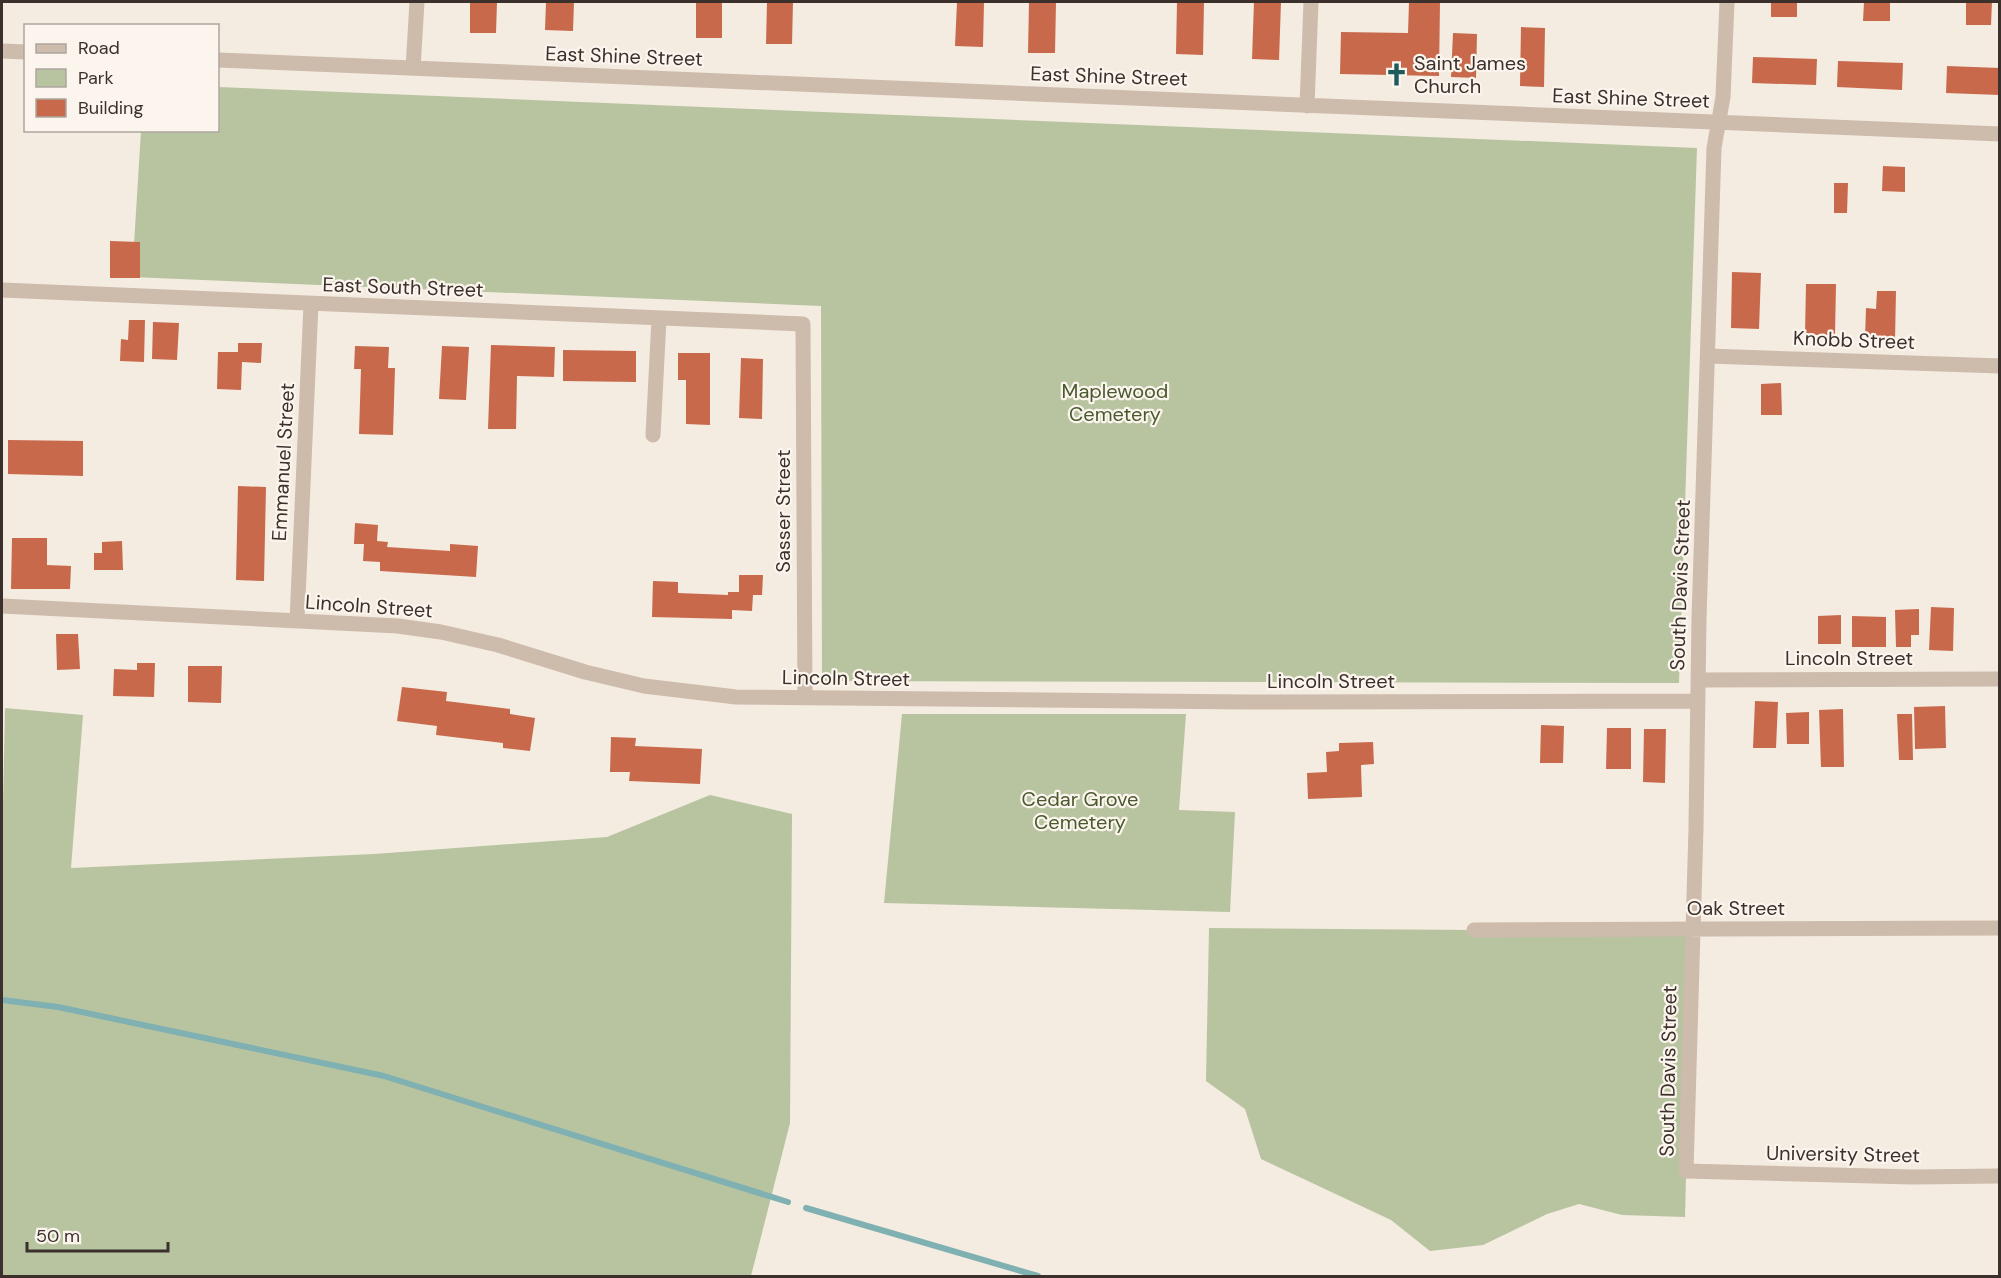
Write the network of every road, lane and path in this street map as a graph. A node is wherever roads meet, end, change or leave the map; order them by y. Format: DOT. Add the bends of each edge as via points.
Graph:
graph roads {
  1 [pos="417,2"];
  2 [pos="1311,2"];
  3 [pos="1727,2"];
  4 [pos="2,51"];
  5 [pos="24,52"];
  6 [pos="219,60"];
  7 [pos="413,68"];
  8 [pos="1307,106"];
  9 [pos="1719,123"];
  10 [pos="2000,134"];
  11 [pos="2,290"];
  12 [pos="311,304"];
  13 [pos="659,319"];
  14 [pos="803,324"];
  15 [pos="1708,356"];
  16 [pos="2000,366"];
  17 [pos="653,435"];
  18 [pos="2,606"];
  19 [pos="297,621"];
  20 [pos="2000,679"];
  21 [pos="1698,680"];
  22 [pos="805,698"];
  23 [pos="1698,701"];
  24 [pos="2000,928"];
  25 [pos="1474,930"];
  26 [pos="1692,930"];
  27 [pos="1686,1171"];
  28 [pos="2000,1176"];
  1 -- 7 [label="street"];
  2 -- 8 [label="street"];
  3 -- 9 [label="street, South Davis Street" via="1724,97"];
  4 -- 5 [label="street"];
  6 -- 7 [label="street, East Shine Street"];
  7 -- 8 [label="street, East Shine Street"];
  8 -- 9 [label="street, East Shine Street"];
  9 -- 10 [label="street, East Shine Street"];
  9 -- 15 [label="street, South Davis Street" via="1714,148"];
  11 -- 12 [label="street, East South Street"];
  12 -- 13 [label="street, East South Street"];
  12 -- 19 [label="street, Emmanuel Street"];
  13 -- 14 [label="street, East South Street"];
  13 -- 17 [label="street"];
  14 -- 22 [label="street, Sasser Street"];
  15 -- 16 [label="street, Knobb Street"];
  15 -- 21 [label="street, South Davis Street"];
  18 -- 19 [label="street, Lincoln Street"];
  19 -- 22 [label="street, Lincoln Street" via="441,632 644,687 736,697"];
  20 -- 21 [label="street, Lincoln Street"];
  21 -- 23 [label="street, South Davis Street"];
  22 -- 23 [label="street, Lincoln Street"];
  23 -- 26 [label="street, South Davis Street"];
  24 -- 26 [label="street, Oak Street"];
  25 -- 26 [label="street, Oak Street"];
  26 -- 27 [label="street, South Davis Street"];
  27 -- 28 [label="street, University Street"];
}
